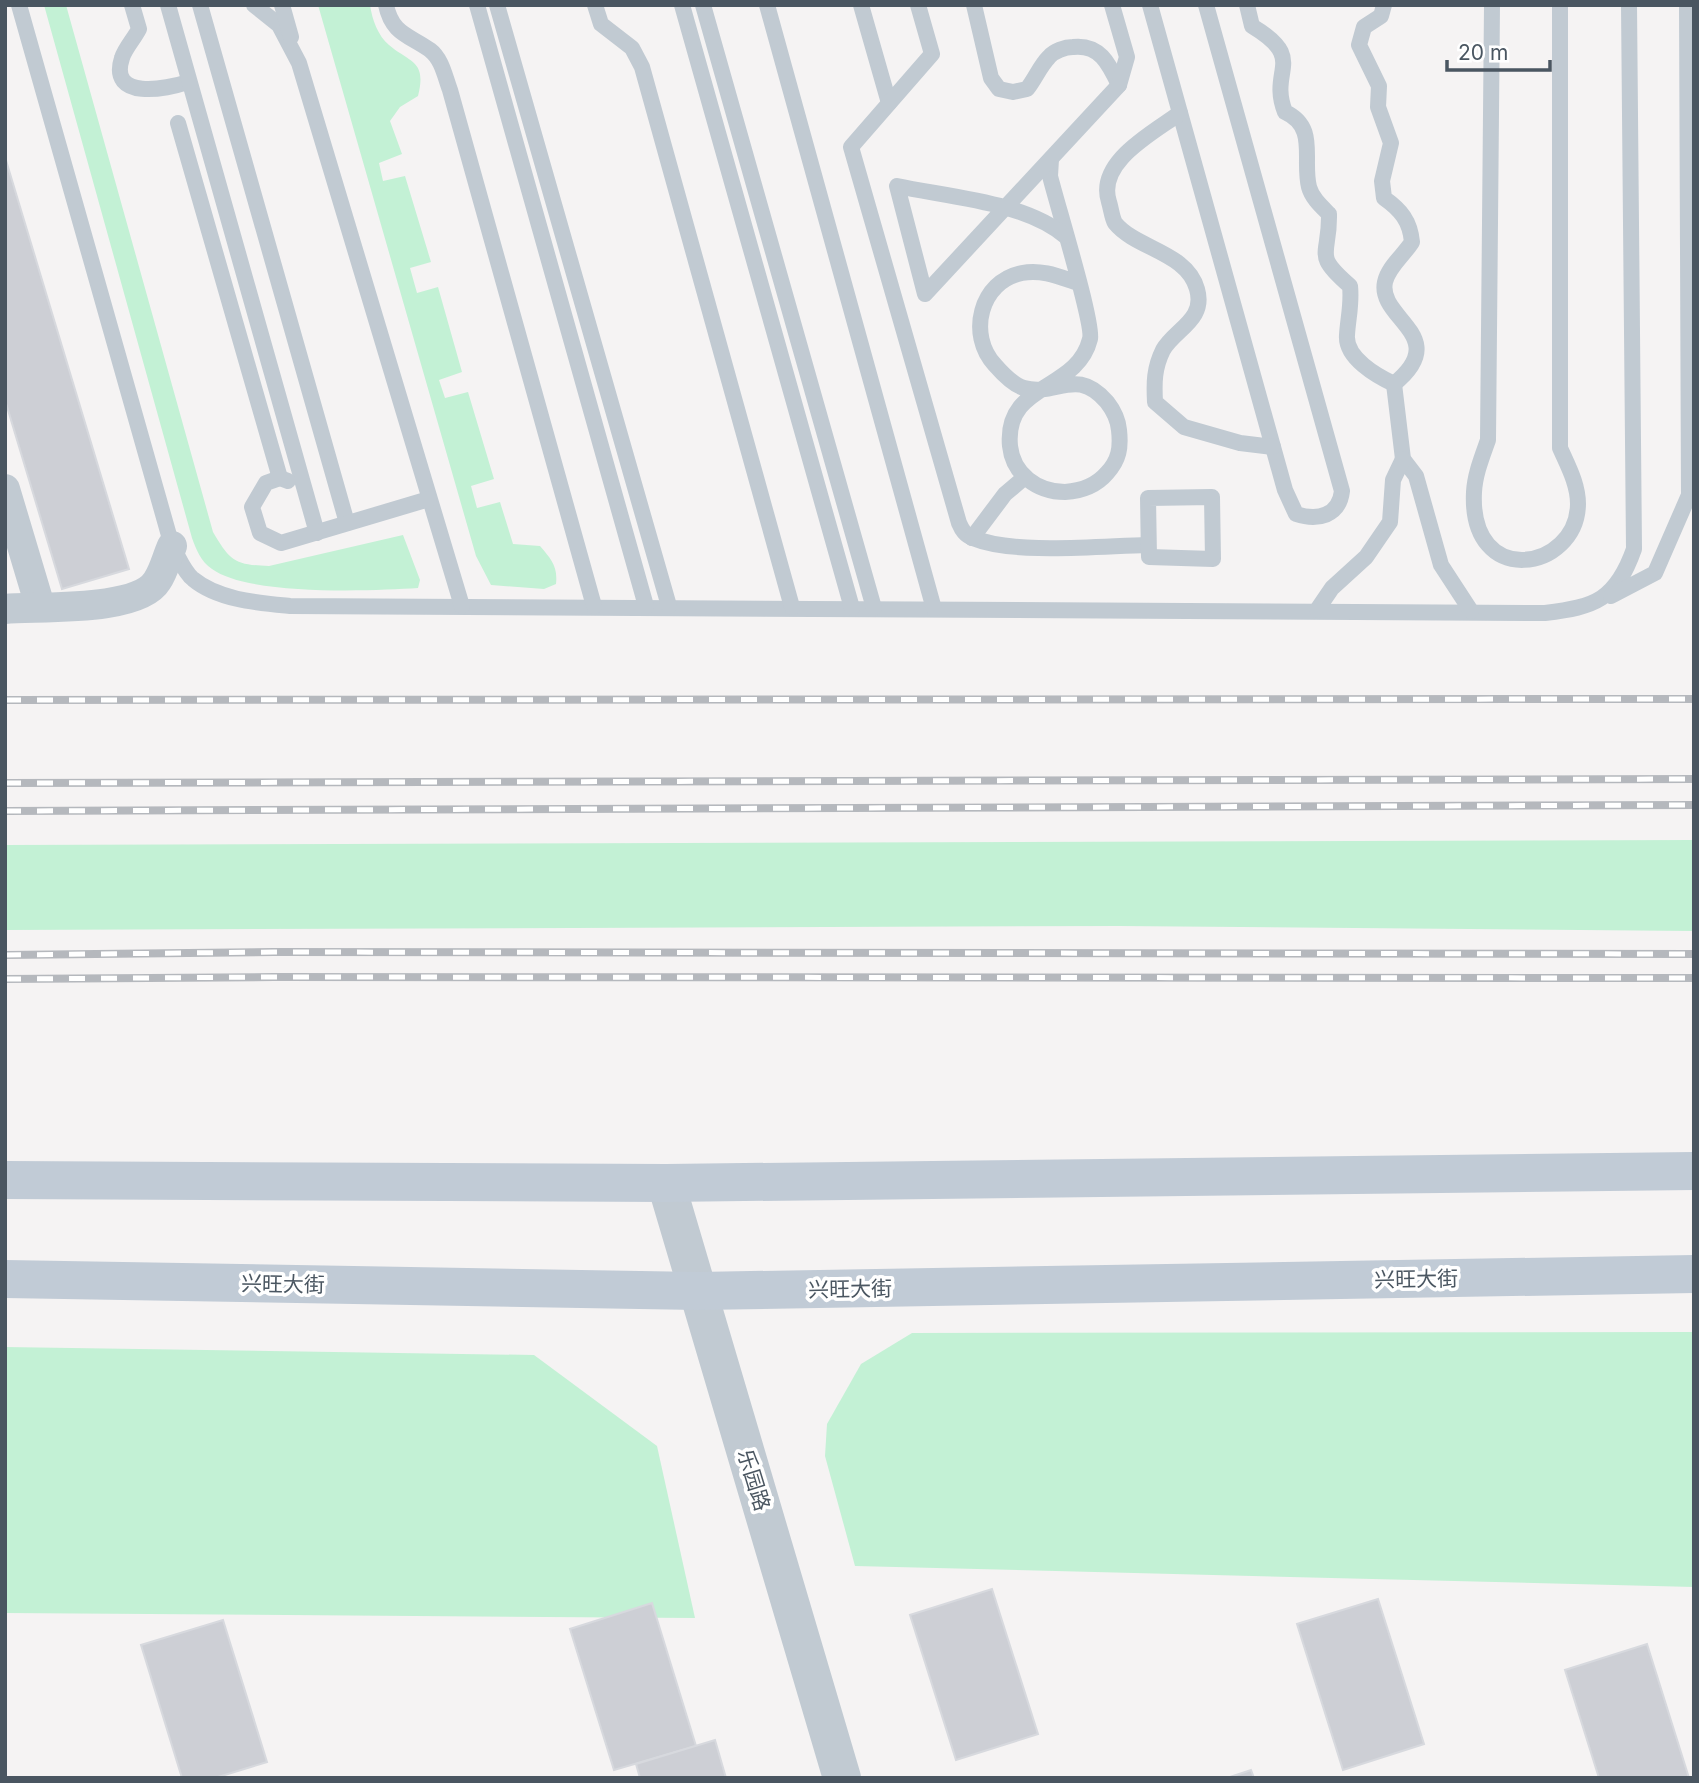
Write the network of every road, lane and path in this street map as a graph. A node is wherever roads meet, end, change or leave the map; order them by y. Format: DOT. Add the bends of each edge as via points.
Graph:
graph roads {
  1 [pos="19,5"];
  2 [pos="132,5"];
  3 [pos="168,5"];
  4 [pos="200,5"];
  5 [pos="254,5"];
  6 [pos="282,5"];
  7 [pos="386,5"];
  8 [pos="477,5"];
  9 [pos="497,5"];
  10 [pos="595,5"];
  11 [pos="682,5"];
  12 [pos="703,5"];
  13 [pos="767,5"];
  14 [pos="861,5"];
  15 [pos="918,5"];
  16 [pos="974,5"];
  17 [pos="1112,5"];
  18 [pos="1150,5"];
  19 [pos="1206,5"];
  20 [pos="1247,5"];
  21 [pos="1384,5"];
  22 [pos="1492,5"];
  23 [pos="1559,5"];
  24 [pos="1629,5"];
  25 [pos="1687,5"];
  26 [pos="299,63"];
  27 [pos="188,82"];
  28 [pos="1119,85"];
  29 [pos="889,103"];
  30 [pos="1180,113"];
  31 [pos="178,123"];
  32 [pos="1051,159"];
  33 [pos="1005,209"];
  34 [pos="1065,236"];
  35 [pos="1078,284"];
  36 [pos="1394,384"];
  37 [pos="1042,387"];
  38 [pos="1273,447"];
  39 [pos="1403,459"];
  40 [pos="1025,477"];
  41 [pos="280,478"];
  42 [pos="5,489"];
  43 [pos="306,495"];
  44 [pos="429,499"];
  45 [pos="347,523"];
  46 [pos="317,533"];
  47 [pos="972,538"];
  48 [pos="1147,545"];
  49 [pos="172,546"];
  50 [pos="1600,602"];
  51 [pos="40,606"];
  52 [pos="462,606"];
  53 [pos="594,606"];
  54 [pos="646,606"];
  55 [pos="669,606"];
  56 [pos="792,607"];
  57 [pos="852,608"];
  58 [pos="874,608"];
  59 [pos="5,609"];
  60 [pos="934,609"];
  61 [pos="1317,610"];
  62 [pos="1471,611"];
  63 [pos="1694,1171"];
  64 [pos="5,1180"];
  65 [pos="666,1183"];
  66 [pos="1694,1274"];
  67 [pos="5,1279"];
  68 [pos="698,1291"];
  69 [pos="842,1778"];
  1 -- 49 [label="lane"];
  2 -- 27 [label="lane" via="139,29 122,57 124,80 147,91"];
  3 -- 27 [label="lane"];
  4 -- 45 [label="lane"];
  5 -- 26 [label="lane" via="279,25"];
  6 -- 26 [label="lane"];
  7 -- 53 [label="lane" via="394,29 432,51 450,90"];
  8 -- 54 [label="lane"];
  9 -- 55 [label="lane"];
  10 -- 56 [label="lane" via="601,24 632,48 642,67"];
  11 -- 57 [label="lane"];
  12 -- 58 [label="lane"];
  13 -- 60 [label="lane"];
  14 -- 29 [label="lane"];
  15 -- 29 [label="lane" via="932,54"];
  16 -- 28 [label="lane" via="990,78 999,89 1027,89 1048,57 1084,46 1097,50"];
  17 -- 28 [label="lane" via="1127,57"];
  18 -- 30 [label="lane"];
  19 -- 38 [label="lane" via="1342,491 1334,511 1311,519 1296,514"];
  20 -- 36 [label="lane" via="1252,26 1275,39 1280,50 1284,68 1280,98 1285,112 1296,117 1304,130 1309,188 1329,214 1324,258 1350,286 1346,339 1354,355"];
  21 -- 36 [label="lane" via="1381,16 1364,27 1359,45 1378,86 1378,107 1391,143 1382,181 1384,198 1411,229 1412,242 1384,285 1388,300 1408,324 1416,351 1413,365"];
  22 -- 23 [label="lane" via="1488,440 1474,490 1474,516 1479,534 1494,554 1511,560 1550,552 1574,523 1578,505 1576,485 1560,447"];
  24 -- 50 [label="lane" via="1634,550 1620,582"];
  25 -- 50 [label="lane" via="1689,495 1655,573"];
  26 -- 44 [label="lane"];
  27 -- 43 [label="lane"];
  28 -- 32 [label="lane"];
  29 -- 47 [label="lane" via="851,147 959,523"];
  30 -- 38 [label="lane"];
  30 -- 38 [label="lane" via="1111,170 1106,194 1115,222 1184,268 1197,288 1198,310 1164,348 1154,375 1155,402 1184,427"];
  31 -- 41 [label="lane"];
  32 -- 33 [label="lane"];
  32 -- 34 [label="lane" via="1050,176"];
  33 -- 33 [label="lane" via="996,219 925,294 897,187"];
  33 -- 34 [label="lane" via="1048,221"];
  34 -- 35 [label="lane"];
  35 -- 37 [label="lane" via="1091,336 1088,345 1074,369"];
  35 -- 37 [label="lane" via="1042,272 1020,273 1000,282 987,295 980,317 981,336 991,361 1024,388"];
  36 -- 39 [label="lane"];
  37 -- 40 [label="lane" via="1025,399 1009,432 1011,458"];
  37 -- 40 [label="lane" via="1073,383 1099,393 1118,420 1119,458 1098,481 1075,491 1053,492"];
  39 -- 61 [label="lane" via="1393,480 1390,522 1366,557 1332,588"];
  39 -- 62 [label="lane" via="1416,476 1441,565"];
  40 -- 47 [label="lane" via="1005,494"];
  41 -- 43 [label="lane"];
  41 -- 46 [label="lane" via="266,483 252,507 260,533 281,544"];
  42 -- 51 [label="street"];
  43 -- 46 [label="lane"];
  44 -- 45 [label="lane"];
  44 -- 52 [label="lane"];
  45 -- 46 [label="lane"];
  47 -- 48 [label="lane" via="1007,546"];
  48 -- 48 [label="lane" via="1149,557 1213,559 1212,497 1149,498"];
  49 -- 51 [label="street" via="157,583 142,596 119,602"];
  49 -- 52 [label="lane" via="191,578 259,603"];
  50 -- 62 [label="lane" via="1583,609 1545,613"];
  51 -- 59 [label="street"];
  52 -- 53 [label="lane"];
  53 -- 54 [label="lane"];
  54 -- 55 [label="lane"];
  55 -- 56 [label="lane"];
  56 -- 57 [label="lane"];
  57 -- 58 [label="lane"];
  58 -- 60 [label="lane"];
  60 -- 61 [label="lane"];
  61 -- 62 [label="lane"];
  63 -- 65 [label="main road"];
  64 -- 65 [label="main road"];
  65 -- 68 [label="street, 乐园路"];
  66 -- 68 [label="main road, 兴旺大街"];
  67 -- 68 [label="main road, 兴旺大街"];
  68 -- 69 [label="street, 乐园路"];
}
